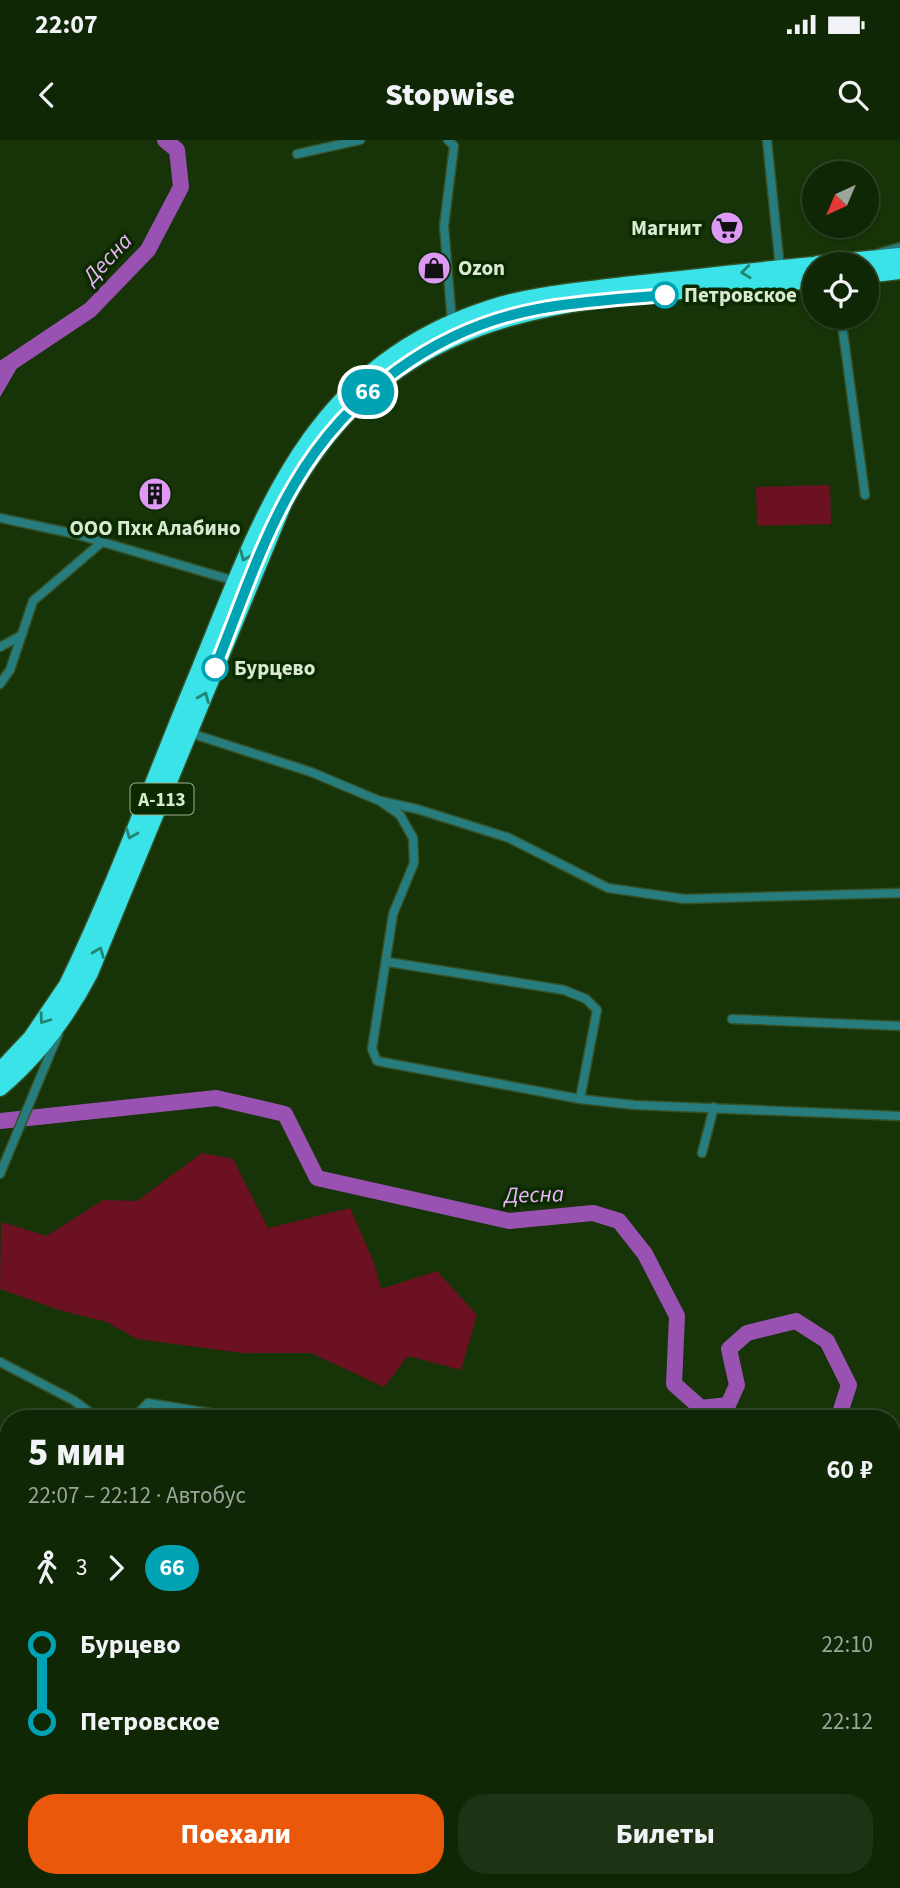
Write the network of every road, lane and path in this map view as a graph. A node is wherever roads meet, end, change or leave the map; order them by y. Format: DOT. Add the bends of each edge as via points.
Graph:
graph roads {
  1 [pos="360,140"];
  2 [pos="448,140"];
  3 [pos="766,140"];
  4 [pos="297,154"];
  5 [pos="900,247"];
  6 [pos="900,256"];
  7 [pos="879,259"];
  8 [pos="879,262"];
  9 [pos="802,265"];
  10 [pos="780,268"];
  11 [pos="879,269"];
  12 [pos="900,271"];
  13 [pos="802,281"];
  14 [pos="452,323"];
  15 [pos="843,329"];
  16 [pos="864,495"];
  17 [pos="0,518"];
  18 [pos="102,542"];
  19 [pos="235,582"];
  20 [pos="22,635"];
  21 [pos="0,647"];
  22 [pos="0,684"];
  23 [pos="190,733"];
  24 [pos="380,801"];
  25 [pos="900,893"];
  26 [pos="387,962"];
  27 [pos="68,1013"];
  28 [pos="732,1019"];
  29 [pos="900,1026"];
  30 [pos="7,1071"];
  31 [pos="0,1088"];
  32 [pos="580,1099"];
  33 [pos="715,1107"];
  34 [pos="900,1116"];
  35 [pos="702,1153"];
  36 [pos="0,1174"];
  37 [pos="0,1362"];
  38 [pos="87,1410"];
  39 [pos="140,1410"];
  40 [pos="195,1410"];
  1 -- 4 [label="street"];
  2 -- 14 [label="street" via="454,146 444,226"];
  3 -- 10 [label="street"];
  5 -- 7 [label="street"];
  6 -- 8 [label="highway, А-113"];
  9 -- 10 [label="highway, А-113"];
  10 -- 14 [label="highway, А-113, one-way" via="539,295"];
  11 -- 12 [label="highway, А-113"];
  23 -- 13 [label="highway, А-113, one-way" via="267,539 295,482 341,419 394,372 466,331 537,309"];
  14 -- 19 [label="highway, А-113, one-way" via="387,361 329,413 276,489"];
  15 -- 16 [label="street"];
  17 -- 18 [label="street"];
  18 -- 19 [label="street"];
  18 -- 20 [label="street" via="33,601"];
  19 -- 30 [label="highway, А-113, one-way" via="76,967"];
  20 -- 21 [label="street"];
  20 -- 22 [label="street"];
  23 -- 24 [label="street" via="311,772"];
  27 -- 23 [label="highway, А-113, one-way" via="90,973"];
  24 -- 25 [label="street" via="509,838 608,888 685,899"];
  24 -- 26 [label="street" via="400,816 413,838 414,863 393,914"];
  26 -- 32 [label="street" via="372,1049 377,1061"];
  26 -- 32 [label="street" via="548,987 591,1002 597,1010"];
  27 -- 30 [label="highway, А-113"];
  27 -- 36 [label="street"];
  28 -- 29 [label="street"];
  30 -- 31 [label="highway, А-113"];
  32 -- 33 [label="street"];
  33 -- 34 [label="street"];
  33 -- 35 [label="street"];
  37 -- 38 [label="street"];
  39 -- 40 [label="street" via="148,1402"];
}
